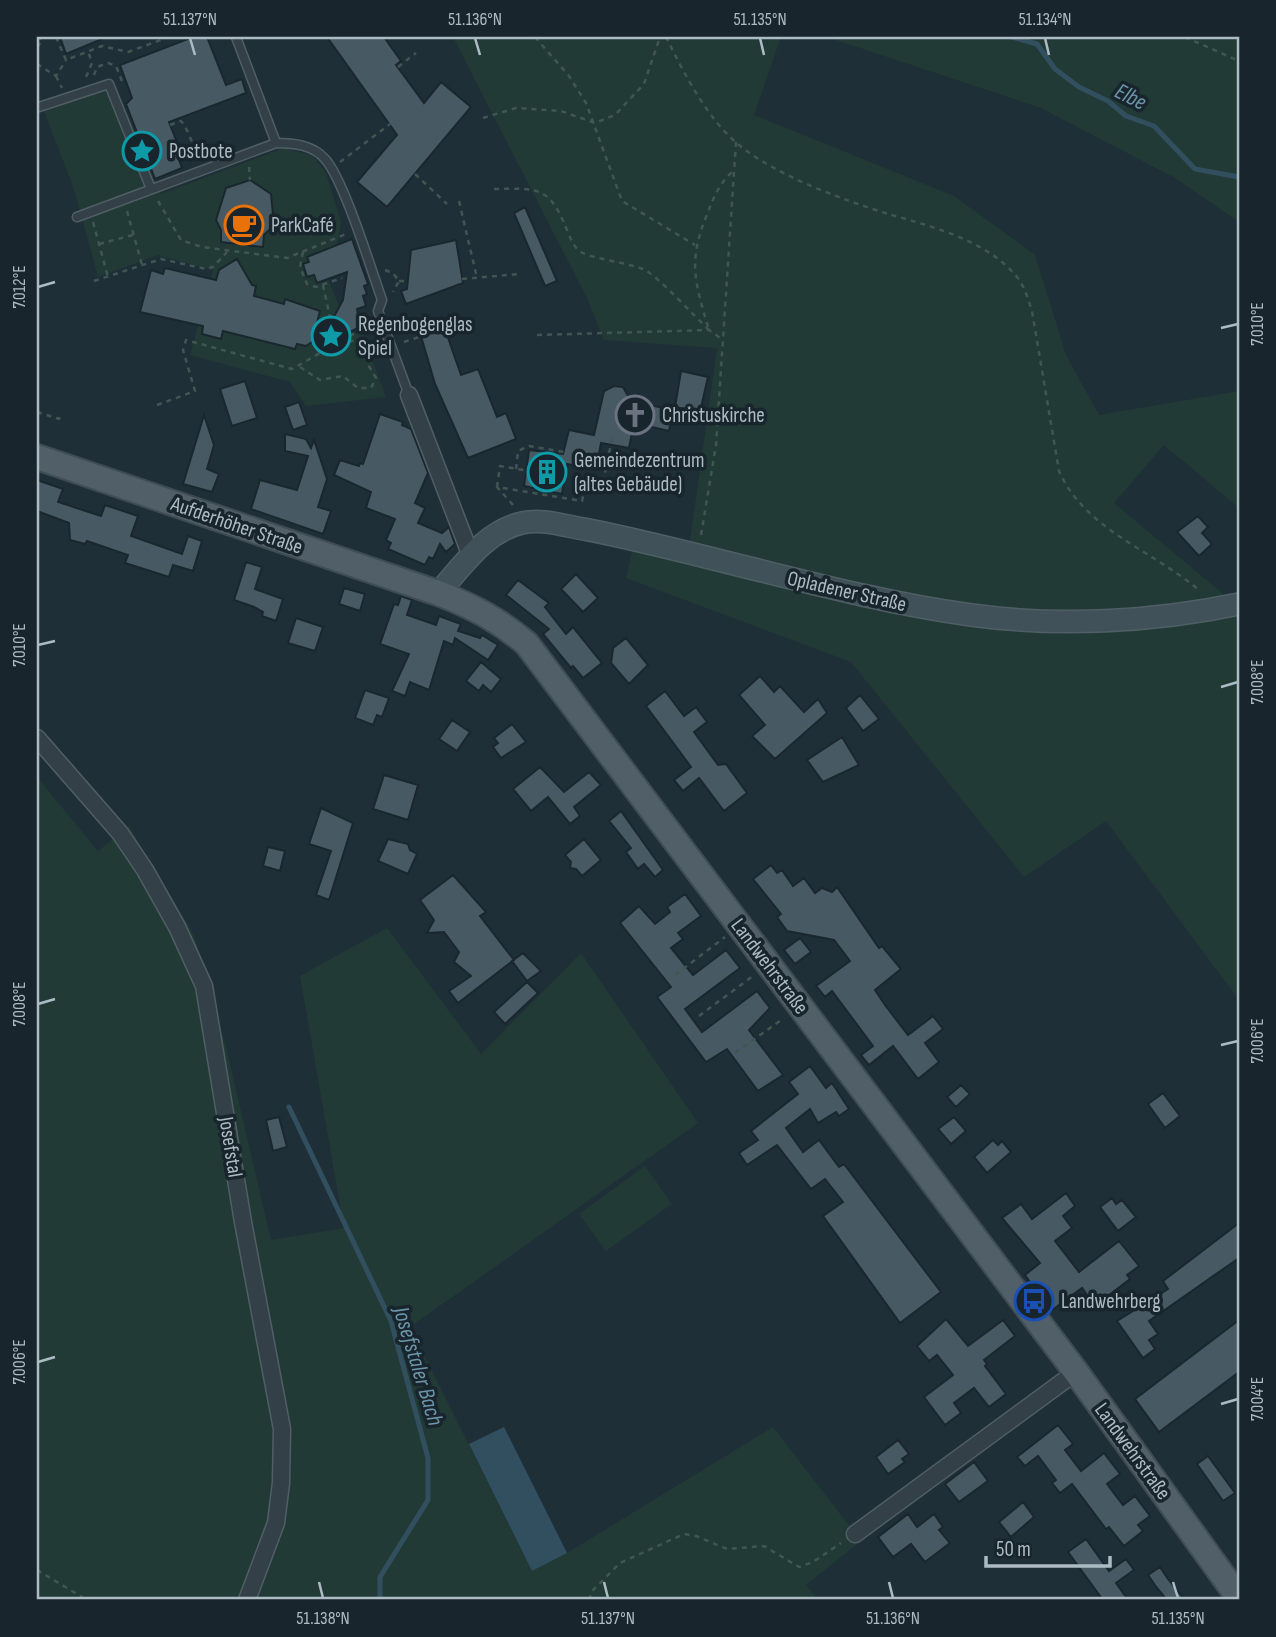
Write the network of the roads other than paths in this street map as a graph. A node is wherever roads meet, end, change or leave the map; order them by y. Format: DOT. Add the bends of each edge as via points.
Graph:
graph roads {
  1 [pos="236,37"];
  2 [pos="39,107"];
  3 [pos="276,143"];
  4 [pos="151,189"];
  5 [pos="77,217"];
  6 [pos="410,395"];
  7 [pos="37,457"];
  8 [pos="471,556"];
  9 [pos="438,593"];
  10 [pos="1229,606"];
  11 [pos="37,738"];
  12 [pos="1076,1372"];
  13 [pos="855,1534"];
  14 [pos="1239,1598"];
  15 [pos="247,1600"];
  1 -- 3 [label="lane"];
  2 -- 4 [label="lane" via="109,84"];
  3 -- 4 [label="lane"];
  3 -- 6 [label="lane" via="314,150 332,169 382,300 378,311"];
  4 -- 5 [label="lane"];
  6 -- 8 [label="street"];
  7 -- 9 [label="main road, Aufderhöher Straße"];
  8 -- 9 [label="main road, Opladener Straße"];
  8 -- 10 [label="main road, Opladener Straße" via="501,530 538,521 635,539 847,592 974,616 1079,620 1179,615"];
  9 -- 12 [label="main road, Landwehrstraße" via="478,608 527,644"];
  11 -- 15 [label="street, Josefstal" via="120,833 145,870 204,986 282,1429 275,1523"];
  12 -- 13 [label="street"];
  12 -- 14 [label="main road, Landwehrstraße"];
}
